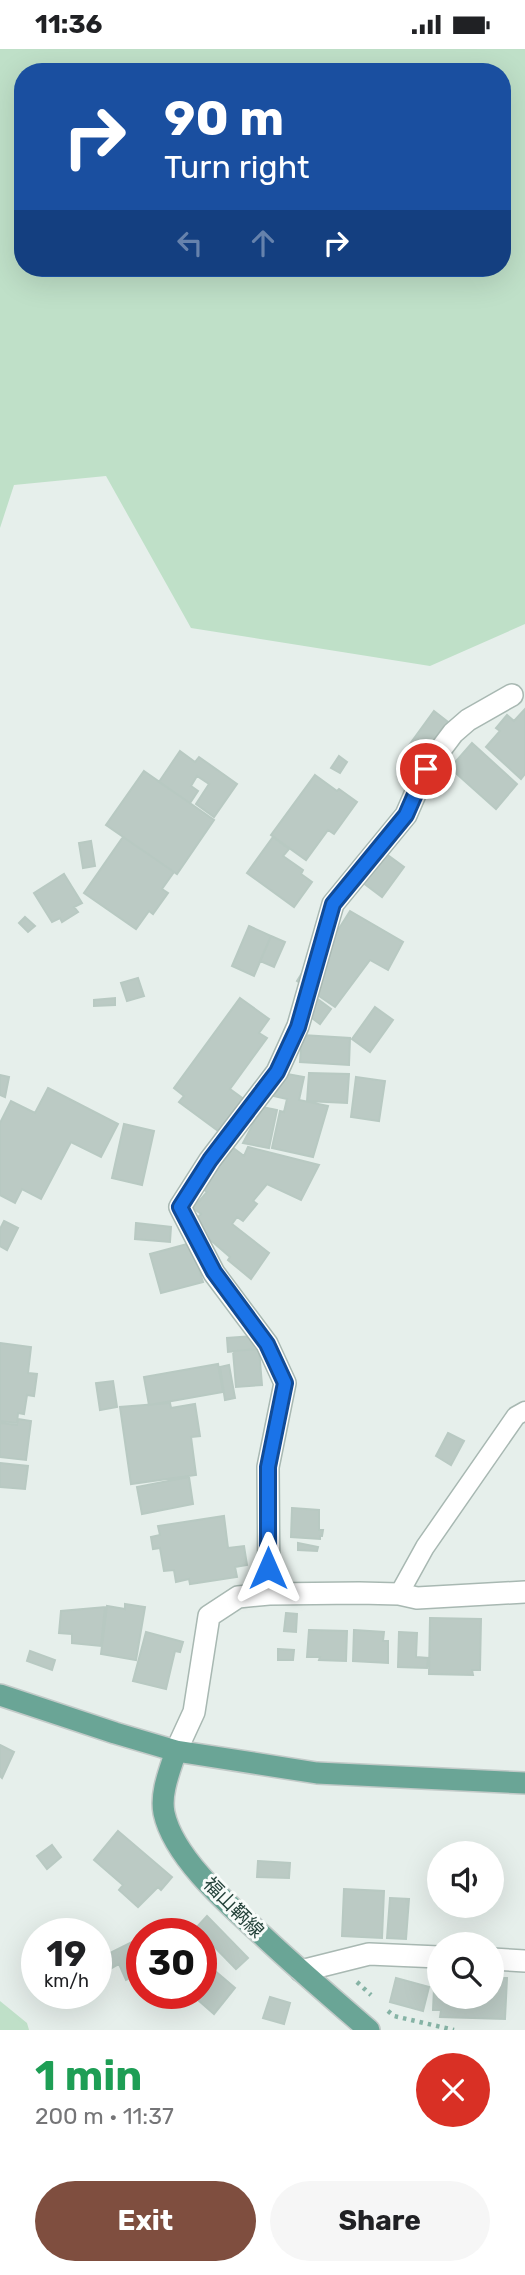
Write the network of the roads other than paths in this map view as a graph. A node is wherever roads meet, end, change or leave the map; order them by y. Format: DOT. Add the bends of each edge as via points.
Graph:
graph roads {
  1 [pos="512,695"];
  2 [pos="525,1411"];
  3 [pos="525,1591"];
  4 [pos="268,1594"];
  5 [pos="399,1594"];
  6 [pos="0,1695"];
  7 [pos="176,1751"];
  8 [pos="525,1783"];
  9 [pos="427,1956"];
  10 [pos="504,1960"];
  11 [pos="525,1961"];
  12 [pos="301,1971"];
  13 [pos="369,2030"];
  1 -- 4 [label="street" via="453,733 426,769 406,815 333,904 298,1027 277,1072 180,1207 214,1272 267,1344 285,1383 268,1467"];
  2 -- 5 [label="lane" via="516,1416 425,1547"];
  3 -- 5 [label="street" via="417,1598"];
  4 -- 5 [label="street"];
  4 -- 7 [label="street" via="238,1597 209,1616 194,1712"];
  6 -- 7 [label="main road"];
  7 -- 8 [label="main road" via="317,1773"];
  7 -- 12 [label="main road, 福山鞆線" via="164,1789 164,1812 175,1840 218,1895"];
  9 -- 12 [label="street" via="369,1954"];
  10 -- 11 [label="street"];
  12 -- 13 [label="main road, 福山鞆線"];
}
